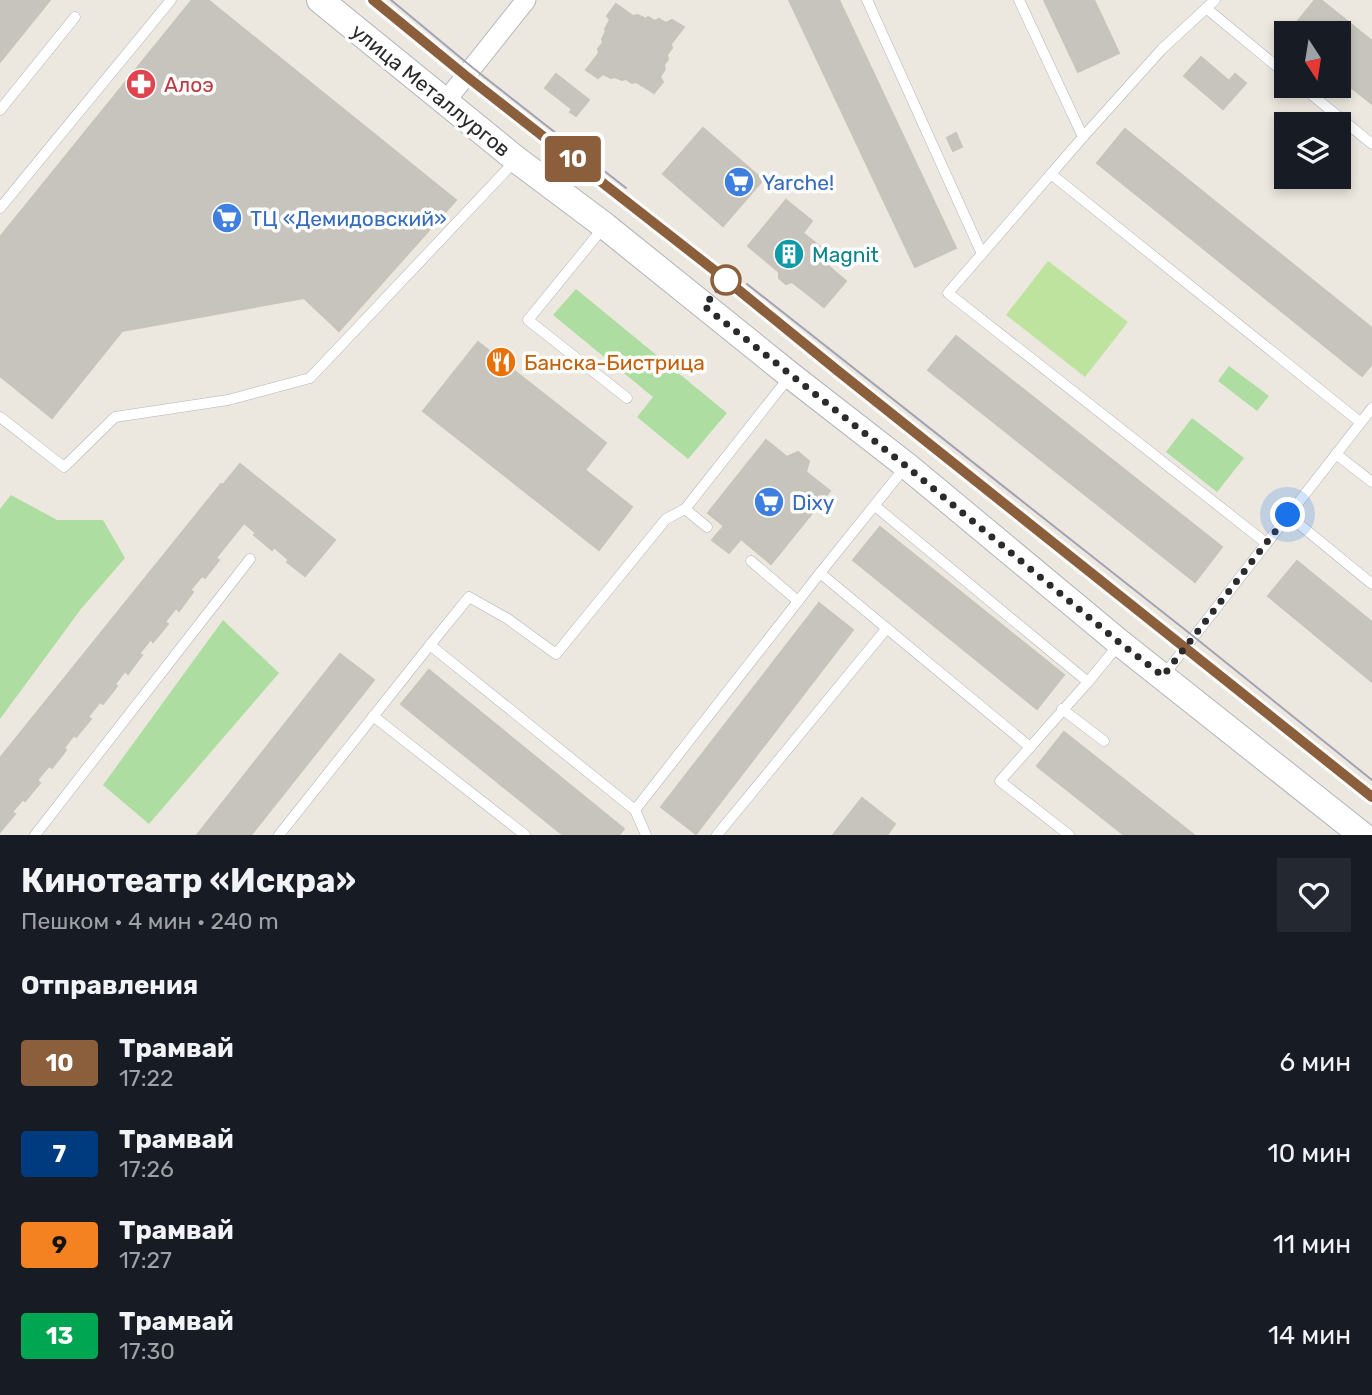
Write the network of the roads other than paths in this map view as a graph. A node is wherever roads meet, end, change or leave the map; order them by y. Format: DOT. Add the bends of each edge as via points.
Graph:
graph roads {
  1 [pos="171,0"];
  2 [pos="320,0"];
  3 [pos="526,0"];
  4 [pos="867,0"];
  5 [pos="1018,0"];
  6 [pos="1214,0"];
  7 [pos="1206,8"];
  8 [pos="75,17"];
  9 [pos="1274,64"];
  10 [pos="1316,98"];
  11 [pos="445,102"];
  12 [pos="0,110"];
  13 [pos="1083,137"];
  14 [pos="1372,144"];
  15 [pos="517,160"];
  16 [pos="1051,174"];
  17 [pos="0,208"];
  18 [pos="605,226"];
  19 [pos="982,254"];
  20 [pos="790,375"];
  21 [pos="627,398"];
  22 [pos="1372,408"];
  23 [pos="0,417"];
  24 [pos="1360,422"];
  25 [pos="1336,454"];
  26 [pos="906,466"];
  27 [pos="1372,482"];
  28 [pos="875,506"];
  29 [pos="685,509"];
  30 [pos="1288,515"];
  31 [pos="708,527"];
  32 [pos="1265,543"];
  33 [pos="250,559"];
  34 [pos="751,561"];
  35 [pos="820,573"];
  36 [pos="1372,584"];
  37 [pos="798,601"];
  38 [pos="887,628"];
  39 [pos="1120,643"];
  40 [pos="430,645"];
  41 [pos="1163,676"];
  42 [pos="1088,682"];
  43 [pos="1062,709"];
  44 [pos="373,716"];
  45 [pos="1104,741"];
  46 [pos="1030,747"];
  47 [pos="635,810"];
  48 [pos="35,835"];
  49 [pos="279,835"];
  50 [pos="525,835"];
  51 [pos="646,835"];
  52 [pos="717,835"];
  53 [pos="1069,835"];
  54 [pos="1362,835"];
  1 -- 17 [label="lane"];
  2 -- 11 [label="main road, улица Металлургов"];
  3 -- 11 [label="street"];
  4 -- 19 [label="lane"];
  5 -- 13 [label="lane"];
  6 -- 7 [label="lane"];
  7 -- 9 [label="lane"];
  7 -- 13 [label="lane" via="1162,49"];
  8 -- 12 [label="lane"];
  10 -- 14 [label="lane"];
  11 -- 15 [label="main road, улица Металлургов"];
  13 -- 16 [label="lane"];
  15 -- 18 [label="main road, улица Металлургов"];
  15 -- 23 [label="lane" via="310,378 228,400 115,417 64,467"];
  16 -- 19 [label="lane"];
  16 -- 24 [label="lane"];
  18 -- 20 [label="main road, улица Металлургов"];
  18 -- 21 [label="lane" via="528,320"];
  19 -- 32 [label="lane" via="948,293"];
  20 -- 26 [label="main road, улица Металлургов"];
  20 -- 29 [label="lane"];
  22 -- 24 [label="lane"];
  24 -- 25 [label="lane"];
  25 -- 27 [label="lane"];
  25 -- 30 [label="lane"];
  26 -- 28 [label="lane"];
  26 -- 39 [label="main road, улица Металлургов"];
  28 -- 35 [label="lane"];
  28 -- 42 [label="lane"];
  29 -- 31 [label="lane"];
  29 -- 40 [label="lane" via="666,519 556,654 470,597"];
  30 -- 32 [label="lane"];
  30 -- 36 [label="lane"];
  32 -- 41 [label="lane"];
  33 -- 48 [label="lane"];
  34 -- 37 [label="lane"];
  35 -- 37 [label="lane"];
  35 -- 38 [label="lane"];
  37 -- 47 [label="lane"];
  38 -- 46 [label="lane"];
  38 -- 52 [label="lane"];
  39 -- 41 [label="main road, улица Металлургов"];
  39 -- 42 [label="lane"];
  40 -- 44 [label="lane"];
  40 -- 47 [label="lane"];
  41 -- 54 [label="main road, улица Металлургов"];
  42 -- 43 [label="lane"];
  43 -- 45 [label="lane"];
  43 -- 46 [label="lane"];
  44 -- 49 [label="lane"];
  44 -- 50 [label="lane"];
  46 -- 53 [label="lane" via="1000,780"];
  47 -- 51 [label="lane"];
}
